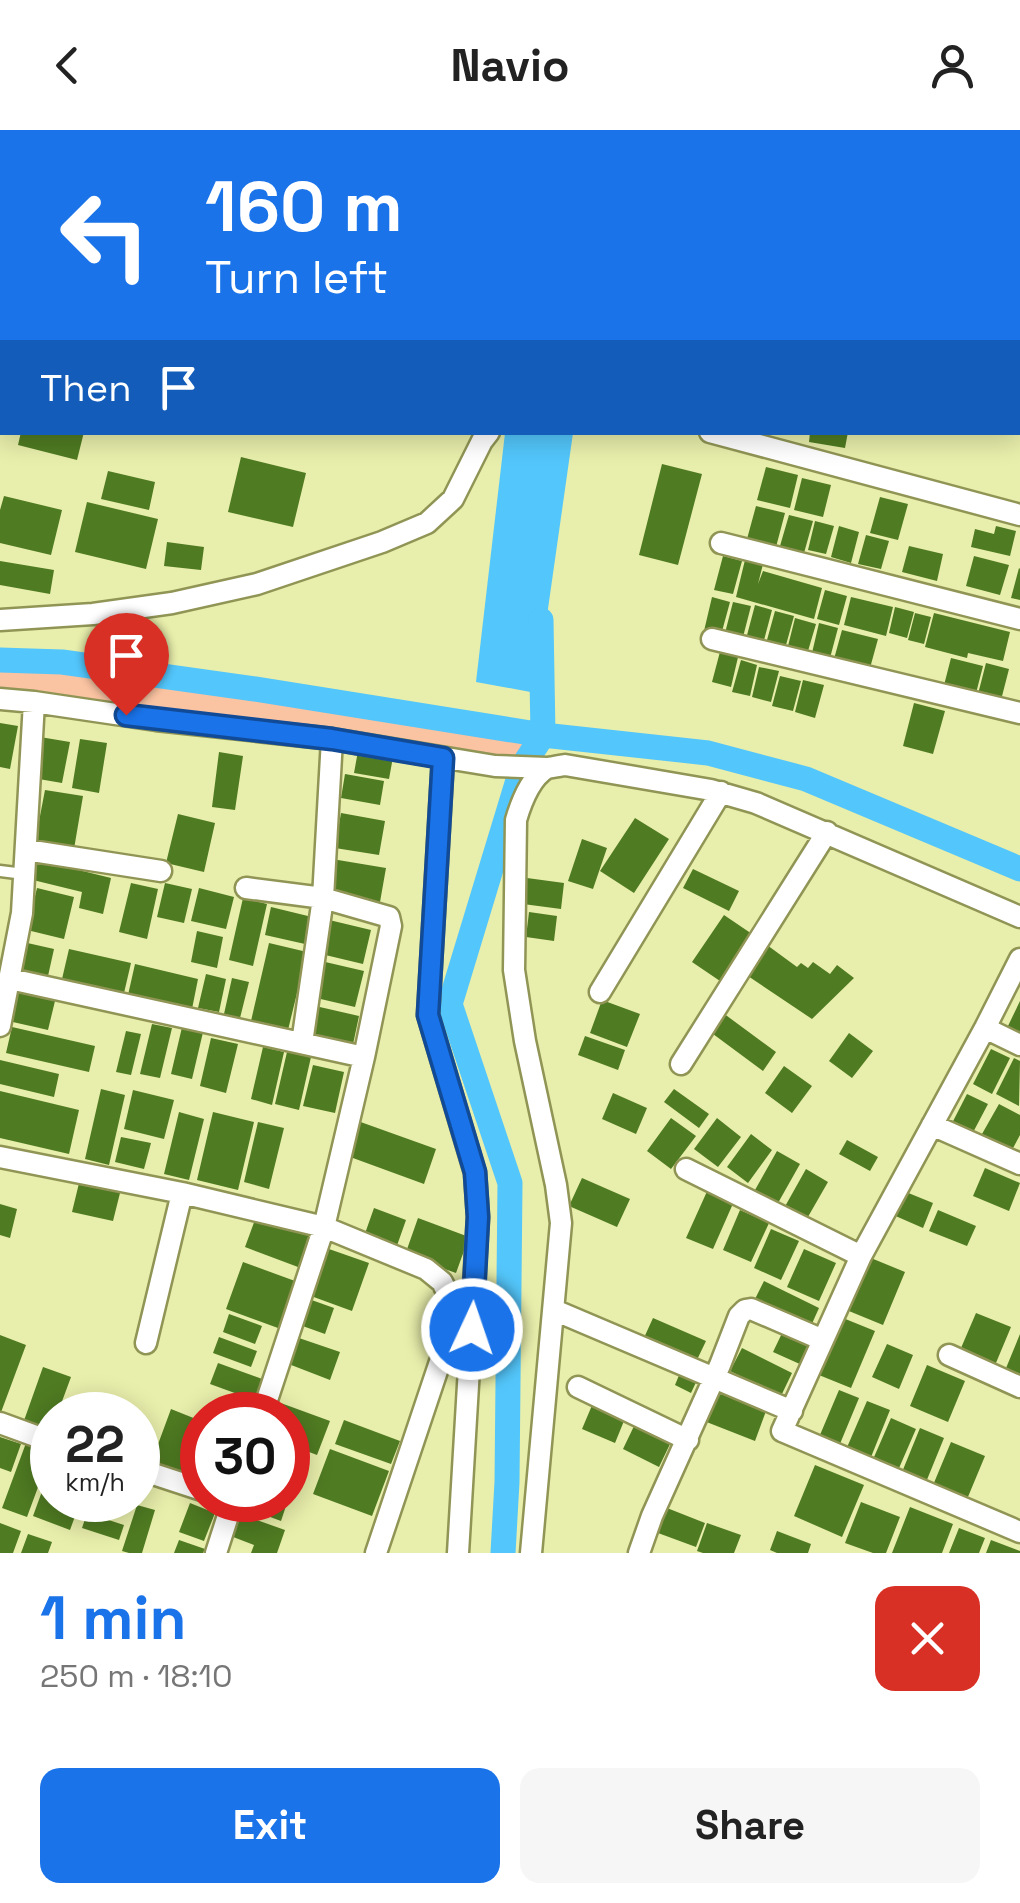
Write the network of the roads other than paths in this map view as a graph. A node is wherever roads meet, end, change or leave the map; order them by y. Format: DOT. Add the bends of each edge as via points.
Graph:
graph roads {
  1 [pos="487,435"];
  2 [pos="721,435"];
  3 [pos="1020,515"];
  4 [pos="721,542"];
  5 [pos="1020,619"];
  6 [pos="0,620"];
  7 [pos="712,639"];
  8 [pos="0,699"];
  9 [pos="34,702"];
  10 [pos="1020,713"];
  11 [pos="332,739"];
  12 [pos="443,758"];
  13 [pos="539,768"];
  14 [pos="721,792"];
  15 [pos="828,832"];
  16 [pos="26,850"];
  17 [pos="0,871"];
  18 [pos="161,871"];
  19 [pos="25,874"];
  20 [pos="246,888"];
  21 [pos="324,898"];
  22 [pos="1020,917"];
  23 [pos="1020,959"];
  24 [pos="10,979"];
  25 [pos="600,992"];
  26 [pos="0,1026"];
  27 [pos="986,1028"];
  28 [pos="302,1043"];
  29 [pos="1020,1045"];
  30 [pos="364,1057"];
  31 [pos="681,1064"];
  32 [pos="932,1124"];
  33 [pos="0,1157"];
  34 [pos="1020,1164"];
  35 [pos="686,1168"];
  36 [pos="182,1193"];
  37 [pos="324,1228"];
  38 [pos="861,1256"];
  39 [pos="554,1310"];
  40 [pos="823,1340"];
  41 [pos="146,1342"];
  42 [pos="949,1355"];
  43 [pos="715,1377"];
  44 [pos="578,1387"];
  45 [pos="1020,1387"];
  46 [pos="270,1392"];
  47 [pos="792,1410"];
  48 [pos="0,1423"];
  49 [pos="30,1434"];
  50 [pos="688,1440"];
  51 [pos="226,1522"];
  52 [pos="1020,1532"];
  53 [pos="216,1553"];
  54 [pos="376,1553"];
  55 [pos="458,1553"];
  56 [pos="531,1553"];
  57 [pos="639,1553"];
  1 -- 6 [label="street" via="453,499 427,523 382,542 258,584 172,603"];
  2 -- 3 [label="street"];
  4 -- 5 [label="street"];
  7 -- 10 [label="street"];
  8 -- 9 [label="street"];
  9 -- 11 [label="street"];
  9 -- 16 [label="street"];
  11 -- 12 [label="street"];
  11 -- 21 [label="street"];
  12 -- 13 [label="street"];
  12 -- 55 [label="street" via="428,1015 475,1172 478,1217"];
  13 -- 14 [label="street" via="564,765"];
  13 -- 39 [label="street" via="516,820 514,970 561,1223"];
  14 -- 15 [label="street"];
  14 -- 25 [label="street"];
  15 -- 22 [label="street"];
  15 -- 31 [label="street"];
  16 -- 18 [label="street"];
  16 -- 19 [label="street"];
  17 -- 19 [label="lane"];
  19 -- 24 [label="street"];
  20 -- 21 [label="street"];
  21 -- 28 [label="street"];
  21 -- 30 [label="street" via="390,916"];
  23 -- 27 [label="street"];
  24 -- 26 [label="street"];
  24 -- 28 [label="street"];
  27 -- 29 [label="street"];
  27 -- 32 [label="street"];
  28 -- 30 [label="street"];
  30 -- 37 [label="street"];
  32 -- 34 [label="street"];
  32 -- 38 [label="street"];
  33 -- 36 [label="street"];
  35 -- 38 [label="street"];
  36 -- 37 [label="street"];
  36 -- 41 [label="street"];
  37 -- 46 [label="street"];
  37 -- 54 [label="street" via="426,1269 451,1300 454,1323"];
  38 -- 40 [label="street"];
  39 -- 43 [label="street"];
  39 -- 56 [label="street"];
  40 -- 43 [label="street" via="744,1310"];
  40 -- 47 [label="street"];
  42 -- 45 [label="street"];
  43 -- 47 [label="street"];
  43 -- 50 [label="street"];
  44 -- 50 [label="street"];
  47 -- 52 [label="street" via="782,1431"];
  48 -- 49 [label="street"];
  50 -- 57 [label="street"];
  51 -- 53 [label="street"];
}
